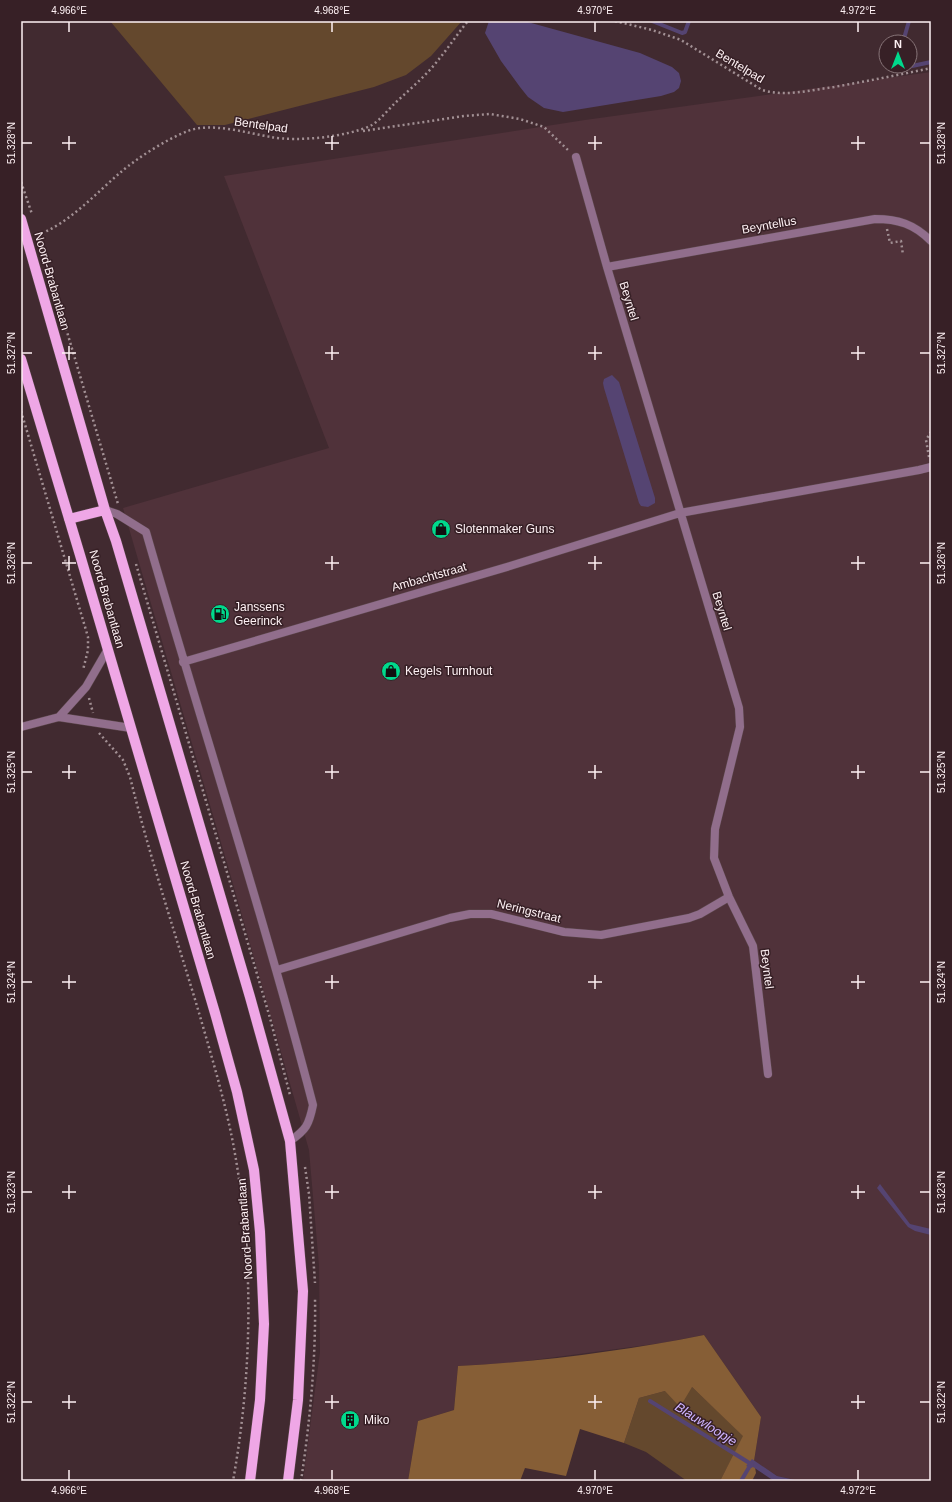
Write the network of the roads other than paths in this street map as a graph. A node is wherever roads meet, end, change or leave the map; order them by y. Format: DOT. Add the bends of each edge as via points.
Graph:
graph roads {
  1 [pos="576,157"];
  2 [pos="21,220"];
  3 [pos="931,241"];
  4 [pos="607,267"];
  5 [pos="21,360"];
  6 [pos="931,467"];
  7 [pos="105,510"];
  8 [pos="680,513"];
  9 [pos="69,519"];
  10 [pos="108,648"];
  11 [pos="184,662"];
  12 [pos="59,717"];
  13 [pos="21,727"];
  14 [pos="131,728"];
  15 [pos="729,897"];
  16 [pos="277,970"];
  17 [pos="768,1074"];
  18 [pos="290,1141"];
  19 [pos="250,1481"];
  20 [pos="288,1481"];
  1 -- 4 [label="street, Beyntel"];
  2 -- 7 [label="main road, Noord-Brabantlaan"];
  3 -- 4 [label="street, Beyntellus" via="919,230 904,222 875,219"];
  4 -- 8 [label="street, Beyntel"];
  5 -- 9 [label="main road, Noord-Brabantlaan"];
  6 -- 8 [label="street"];
  7 -- 9 [label="main road"];
  7 -- 11 [label="street" via="118,514 146,532"];
  7 -- 18 [label="main road, Noord-Brabantlaan"];
  8 -- 11 [label="street, Ambachtstraat"];
  8 -- 15 [label="street, Beyntel" via="739,708 740,727 715,829 714,858"];
  9 -- 10 [label="main road, Noord-Brabantlaan"];
  10 -- 12 [label="street" via="86,687"];
  10 -- 14 [label="main road, Noord-Brabantlaan"];
  11 -- 16 [label="street"];
  12 -- 13 [label="street"];
  12 -- 14 [label="street"];
  14 -- 19 [label="main road, Noord-Brabantlaan" via="237,1092 254,1170 264,1324 260,1400"];
  15 -- 16 [label="street, Neringstraat" via="689,918 601,935 564,932 491,914 470,914"];
  15 -- 17 [label="street, Beyntel" via="753,946"];
  16 -- 18 [label="street" via="313,1105 303,1133"];
  18 -- 20 [label="main road, Noord-Brabantlaan" via="303,1291 298,1400"];
}
